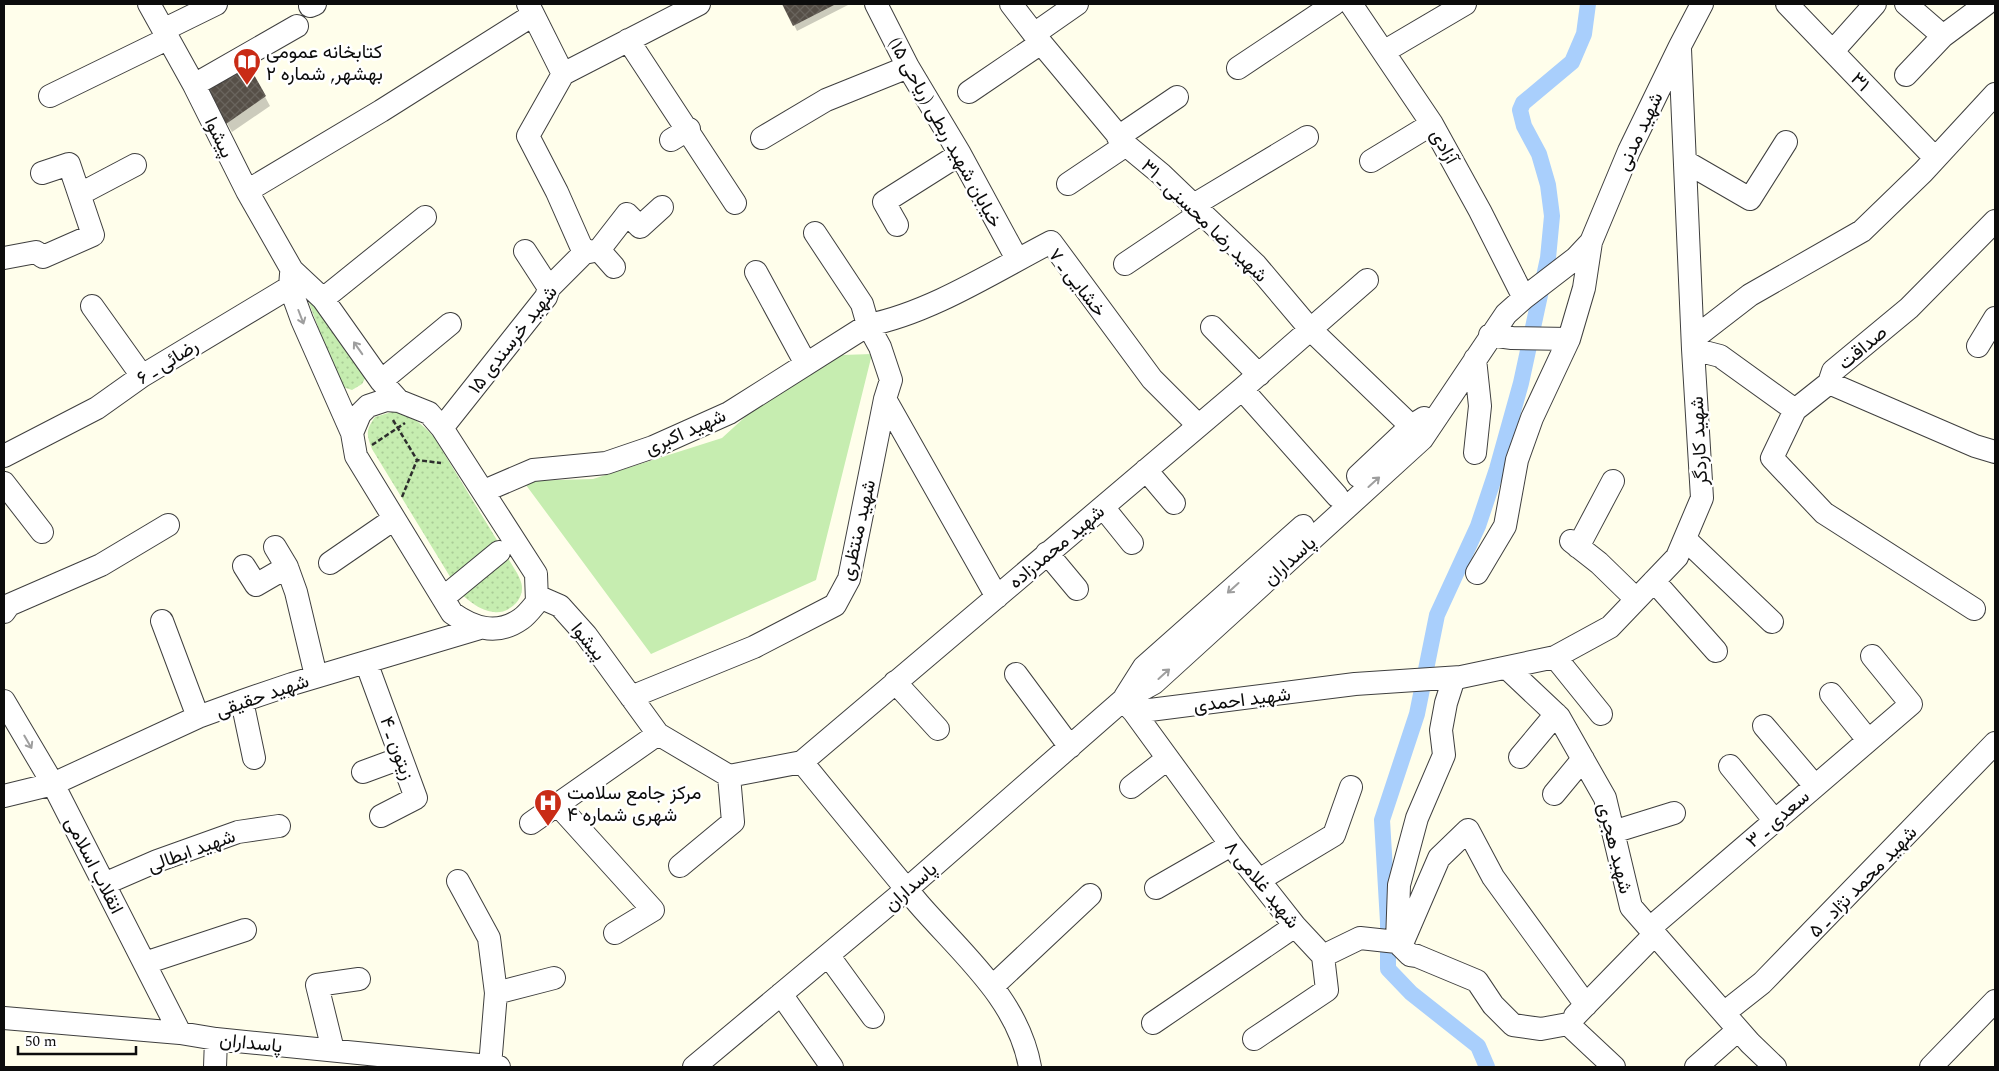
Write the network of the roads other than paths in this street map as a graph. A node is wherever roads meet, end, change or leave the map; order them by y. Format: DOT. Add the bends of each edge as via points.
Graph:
graph roads {
  1 [pos="149,4"];
  2 [pos="216,4"];
  3 [pos="876,4"];
  4 [pos="1011,4"];
  5 [pos="1077,4"];
  6 [pos="1349,4"];
  7 [pos="1465,4"];
  8 [pos="1702,4"];
  9 [pos="1788,4"];
  10 [pos="1875,4"];
  11 [pos="1906,4"];
  12 [pos="1986,4"];
  13 [pos="694,5"];
  14 [pos="530,9"];
  15 [pos="297,26"];
  16 [pos="165,34"];
  17 [pos="1943,36"];
  18 [pos="1037,38"];
  19 [pos="628,40"];
  20 [pos="1680,46"];
  21 [pos="1385,51"];
  22 [pos="1833,51"];
  23 [pos="908,68"];
  24 [pos="1238,68"];
  25 [pos="564,74"];
  26 [pos="1906,74"];
  27 [pos="194,85"];
  28 [pos="969,92"];
  29 [pos="1995,94"];
  30 [pos="50,96"];
  31 [pos="1177,97"];
  32 [pos="1432,124"];
  33 [pos="1307,137"];
  34 [pos="762,138"];
  35 [pos="1122,141"];
  36 [pos="1786,142"];
  37 [pos="960,154"];
  38 [pos="1935,158"];
  39 [pos="1371,161"];
  40 [pos="1686,162"];
  41 [pos="136,165"];
  42 [pos="42,173"];
  43 [pos="1068,184"];
  44 [pos="247,191"];
  45 [pos="80,194"];
  46 [pos="735,203"];
  47 [pos="662,207"];
  48 [pos="1197,209"];
  49 [pos="425,217"];
  50 [pos="1995,221"];
  51 [pos="897,225"];
  52 [pos="815,232"];
  53 [pos="1583,250"];
  54 [pos="525,251"];
  55 [pos="592,252"];
  56 [pos="4,258"];
  57 [pos="1017,260"];
  58 [pos="1125,264"];
  59 [pos="614,267"];
  60 [pos="756,272"];
  61 [pos="291,279"];
  62 [pos="1367,280"];
  63 [pos="549,288"];
  64 [pos="1528,294"];
  65 [pos="322,299"];
  66 [pos="92,306"];
  67 [pos="1995,318"];
  68 [pos="450,324"];
  69 [pos="868,325"];
  70 [pos="1212,327"];
  71 [pos="1310,329"];
  72 [pos="1501,337"];
  73 [pos="1558,338"];
  74 [pos="1693,344"];
  75 [pos="1978,346"];
  76 [pos="1476,359"];
  77 [pos="806,364"];
  78 [pos="1259,375"];
  79 [pos="142,376"];
  80 [pos="1829,383"];
  81 [pos="1242,389"];
  82 [pos="387,394"];
  83 [pos="885,400"];
  84 [pos="1441,407"];
  85 [pos="1795,410"];
  86 [pos="1198,425"];
  87 [pos="1411,426"];
  88 [pos="442,428"];
  89 [pos="352,433"];
  90 [pos="1995,452"];
  91 [pos="1475,453"];
  92 [pos="4,456"];
  93 [pos="1146,470"];
  94 [pos="1613,481"];
  95 [pos="4,483"];
  96 [pos="484,492"];
  97 [pos="1338,496"];
  98 [pos="1174,503"];
  99 [pos="1103,506"];
  100 [pos="394,519"];
  101 [pos="168,525"];
  102 [pos="42,532"];
  103 [pos="1685,539"];
  104 [pos="1132,543"];
  105 [pos="275,546"];
  106 [pos="499,552"];
  107 [pos="1047,553"];
  108 [pos="330,563"];
  109 [pos="244,566"];
  110 [pos="287,567"];
  111 [pos="1477,574"];
  112 [pos="1654,581"];
  113 [pos="1077,589"];
  114 [pos="537,596"];
  115 [pos="996,597"];
  116 [pos="443,598"];
  117 [pos="1636,599"];
  118 [pos="1974,609"];
  119 [pos="4,612"];
  120 [pos="162,621"];
  121 [pos="1772,622"];
  122 [pos="480,628"];
  123 [pos="1716,652"];
  124 [pos="1872,656"];
  125 [pos="1555,657"];
  126 [pos="366,662"];
  127 [pos="1507,668"];
  128 [pos="1016,674"];
  129 [pos="316,676"];
  130 [pos="1448,678"];
  131 [pos="895,682"];
  132 [pos="1831,694"];
  133 [pos="631,697"];
  134 [pos="4,701"];
  135 [pos="242,701"];
  136 [pos="1129,706"];
  137 [pos="1556,714"];
  138 [pos="1601,714"];
  139 [pos="198,717"];
  140 [pos="1764,726"];
  141 [pos="938,729"];
  142 [pos="658,734"];
  143 [pos="1868,740"];
  144 [pos="1995,742"];
  145 [pos="1070,747"];
  146 [pos="1520,756"];
  147 [pos="254,758"];
  148 [pos="401,758"];
  149 [pos="1167,759"];
  150 [pos="1582,759"];
  151 [pos="802,762"];
  152 [pos="1730,766"];
  153 [pos="363,772"];
  154 [pos="730,776"];
  155 [pos="53,784"];
  156 [pos="1815,786"];
  157 [pos="1351,787"];
  158 [pos="1131,788"];
  159 [pos="1554,794"];
  160 [pos="4,796"];
  161 [pos="558,805"];
  162 [pos="1674,813"];
  163 [pos="381,816"];
  164 [pos="1775,820"];
  165 [pos="531,823"];
  166 [pos="280,826"];
  167 [pos="1613,832"];
  168 [pos="1231,844"];
  169 [pos="680,866"];
  170 [pos="1259,880"];
  171 [pos="458,881"];
  172 [pos="104,884"];
  173 [pos="1156,888"];
  174 [pos="906,889"];
  175 [pos="1090,895"];
  176 [pos="1295,926"];
  177 [pos="245,930"];
  178 [pos="1652,931"];
  179 [pos="615,933"];
  180 [pos="1399,944"];
  181 [pos="828,955"];
  182 [pos="1323,956"];
  183 [pos="145,963"];
  184 [pos="554,978"];
  185 [pos="359,979"];
  186 [pos="993,986"];
  187 [pos="496,993"];
  188 [pos="781,994"];
  189 [pos="1995,1001"];
  190 [pos="1586,1005"];
  191 [pos="873,1017"];
  192 [pos="4,1018"];
  193 [pos="1731,1021"];
  194 [pos="1153,1023"];
  195 [pos="1568,1024"];
  196 [pos="180,1033"];
  197 [pos="216,1039"];
  198 [pos="1254,1039"];
  199 [pos="333,1050"];
  200 [pos="483,1066"];
  201 [pos="215,1067"];
  202 [pos="694,1067"];
  203 [pos="832,1067"];
  204 [pos="1030,1067"];
  205 [pos="1614,1067"];
  206 [pos="1696,1067"];
  207 [pos="1774,1067"];
  208 [pos="1931,1067"];
  1 -- 16 [label="street, پیشوا"];
  2 -- 16 [label="street"];
  3 -- 23 [label="street, خیابان شهید ربطی (ریاحی ۱۵)"];
  4 -- 18 [label="street, شهید رضا محسنی ـ ۳۱"];
  5 -- 18 [label="street"];
  6 -- 21 [label="street, آزادی"];
  6 -- 24 [label="street"];
  7 -- 21 [label="street"];
  8 -- 20 [label="street, شهید مدنی"];
  9 -- 22 [label="street, ۳۱"];
  10 -- 22 [label="street"];
  11 -- 17 [label="street"];
  12 -- 17 [label="street"];
  13 -- 19 [label="street"];
  14 -- 25 [label="street"];
  14 -- 44 [label="street" via="381,111"];
  15 -- 27 [label="street"];
  16 -- 27 [label="street, پیشوا"];
  16 -- 30 [label="street"];
  17 -- 26 [label="street"];
  18 -- 28 [label="street"];
  18 -- 35 [label="street, شهید رضا محسنی ـ ۳۱"];
  19 -- 25 [label="street"];
  19 -- 46 [label="street" via="680,135"];
  20 -- 40 [label="street, شهید کاردگر"];
  20 -- 53 [label="street, شهید مدنی"];
  21 -- 32 [label="street, آزادی"];
  22 -- 38 [label="street, ۳۱"];
  23 -- 34 [label="street" via="826,100"];
  23 -- 37 [label="street, خیابان شهید ربطی (ریاحی ۱۵)"];
  25 -- 55 [label="street" via="528,136"];
  27 -- 44 [label="street, پیشوا"];
  29 -- 38 [label="street"];
  31 -- 35 [label="street"];
  32 -- 39 [label="street"];
  32 -- 64 [label="street, آزادی"];
  33 -- 48 [label="street"];
  35 -- 43 [label="street"];
  35 -- 48 [label="street, شهید رضا محسنی ـ ۳۱"];
  36 -- 40 [label="street" via="1750,199"];
  37 -- 51 [label="street" via="884,202"];
  37 -- 57 [label="street, خیابان شهید ربطی (ریاحی ۱۵)"];
  38 -- 74 [label="street" via="1862,231 1750,295"];
  40 -- 74 [label="street, شهید کاردگر"];
  41 -- 45 [label="street"];
  42 -- 45 [label="street" via="69,164"];
  44 -- 61 [label="street, پیشوا"];
  45 -- 56 [label="street" via="93,235 43,257 36,252"];
  47 -- 55 [label="street, شهید خرسندی ۱۵" via="640,227 627,214"];
  48 -- 58 [label="street"];
  48 -- 71 [label="street, شهید رضا محسنی ـ ۳۱" via="1256,265"];
  49 -- 65 [label="street"];
  50 -- 80 [label="street, صداقت" via="1908,308 1833,371"];
  52 -- 69 [label="street, شهید منتظری" via="862,304"];
  53 -- 64 [label="street, پاسداران"];
  53 -- 73 [label="street, شهید مدنی" via="1584,288"];
  54 -- 63 [label="street"];
  55 -- 59 [label="street"];
  55 -- 63 [label="street, شهید خرسندی ۱۵"];
  57 -- 69 [label="street, خشایی ـ ۷" via="965,288 890,321"];
  57 -- 86 [label="street, خشایی ـ ۷" via="1051,242 1152,379"];
  60 -- 77 [label="street"];
  61 -- 65 [label="street"];
  61 -- 79 [label="street, رضائی ـ ۶"];
  61 -- 89 [label="street, one-way" via="302,320"];
  62 -- 71 [label="street, شهید محمدزاده"];
  63 -- 88 [label="street, شهید خرسندی ۱۵" via="546,297"];
  64 -- 72 [label="street, پاسداران" via="1506,314"];
  82 -- 65 [label="street, one-way"];
  66 -- 79 [label="street"];
  67 -- 75 [label="street"];
  68 -- 82 [label="street"];
  69 -- 77 [label="street, شهید اکبری"];
  69 -- 83 [label="street, شهید منتظری" via="880,347 891,380"];
  70 -- 78 [label="street"];
  71 -- 78 [label="street, شهید محمدزاده"];
  71 -- 87 [label="street, شهید رضا محسنی ـ ۳۱"];
  72 -- 73 [label="street"];
  72 -- 76 [label="street, پاسداران"];
  73 -- 111 [label="street, شهید مدنی" via="1517,460 1505,526"];
  74 -- 85 [label="street" via="1720,356"];
  74 -- 103 [label="street, شهید کاردگر" via="1702,498"];
  76 -- 84 [label="street, پاسداران"];
  76 -- 91 [label="street" via="1480,406"];
  77 -- 96 [label="street, شهید اکبری" via="729,413 653,447 606,463 533,470"];
  78 -- 81 [label="street, شهید محمدزاده"];
  79 -- 92 [label="street, رضائی ـ ۶" via="97,408"];
  80 -- 85 [label="street, صداقت"];
  80 -- 90 [label="street"];
  81 -- 86 [label="street, شهید محمدزاده"];
  81 -- 97 [label="street"];
  82 -- 88 [label="street" via="429,413"];
  82 -- 89 [label="street" via="360,414"];
  83 -- 115 [label="street"];
  83 -- 133 [label="street, شهید منتظری" via="849,579 835,605 754,647"];
  84 -- 87 [label="street, پاسداران"];
  136 -- 84 [label="street, پاسداران, one-way" via="1422,439"];
  85 -- 118 [label="street" via="1772,458 1824,513"];
  86 -- 93 [label="street, شهید محمدزاده"];
  87 -- 97 [label="street, پاسداران"];
  88 -- 96 [label="street"];
  89 -- 100 [label="street" via="356,456"];
  93 -- 98 [label="street"];
  93 -- 99 [label="street, شهید محمدزاده"];
  94 -- 117 [label="street" via="1574,544"];
  95 -- 102 [label="street"];
  96 -- 114 [label="street" via="536,574"];
  97 -- 136 [label="street, پاسداران, one-way" via="1144,667"];
  99 -- 104 [label="street"];
  99 -- 107 [label="street, شهید محمدزاده"];
  100 -- 108 [label="street"];
  100 -- 116 [label="street"];
  101 -- 119 [label="street" via="101,565 9,605"];
  103 -- 112 [label="street, شهید کاردگر" via="1677,557"];
  103 -- 121 [label="street"];
  105 -- 110 [label="street"];
  106 -- 116 [label="street"];
  107 -- 113 [label="street"];
  107 -- 115 [label="street, شهید محمدزاده"];
  109 -- 110 [label="street" via="256,585"];
  110 -- 129 [label="street"];
  112 -- 117 [label="street, شهید کاردگر"];
  112 -- 123 [label="street"];
  114 -- 122 [label="street, شهید حقیقی" via="537,602 521,619 504,627"];
  114 -- 133 [label="street, پیشوا" via="560,606 586,635"];
  115 -- 131 [label="street, شهید محمدزاده"];
  116 -- 122 [label="street" via="452,613"];
  117 -- 125 [label="street, شهید کاردگر" via="1610,627"];
  120 -- 139 [label="street"];
  122 -- 126 [label="street, شهید حقیقی"];
  124 -- 143 [label="street, سعدی ـ ۳" via="1911,704"];
  125 -- 127 [label="street, شهید کاردگر"];
  125 -- 138 [label="street"];
  126 -- 129 [label="street, شهید حقیقی"];
  126 -- 148 [label="street, زیتون ـ ۴"];
  127 -- 130 [label="street, شهید کاردگر"];
  127 -- 137 [label="street, شهید هجری"];
  128 -- 145 [label="street"];
  129 -- 135 [label="street, شهید حقیقی"];
  130 -- 136 [label="street, شهید احمدی"];
  130 -- 180 [label="street" via="1441,730 1444,755 1417,818 1400,885"];
  131 -- 141 [label="street"];
  131 -- 151 [label="street, شهید محمدزاده"];
  132 -- 143 [label="street"];
  133 -- 142 [label="street, پیشوا"];
  134 -- 155 [label="street, انقلاب اسلامی, one-way"];
  135 -- 139 [label="street, شهید حقیقی"];
  135 -- 147 [label="street"];
  136 -- 145 [label="street, پاسداران"];
  136 -- 149 [label="street, ۸ شهید غلامی"];
  137 -- 146 [label="street"];
  137 -- 150 [label="street, شهید هجری"];
  139 -- 155 [label="street, شهید حقیقی"];
  140 -- 156 [label="street"];
  142 -- 154 [label="street"];
  142 -- 161 [label="street"];
  143 -- 156 [label="street, سعدی ـ ۳"];
  144 -- 193 [label="street, شهید محمد نژاد ـ ۵" via="1762,983"];
  145 -- 174 [label="street, پاسداران"];
  148 -- 153 [label="street"];
  148 -- 163 [label="street, زیتون ـ ۴" via="416,798"];
  149 -- 158 [label="street"];
  149 -- 168 [label="street, ۸ شهید غلامی"];
  150 -- 159 [label="street"];
  150 -- 167 [label="street, شهید هجری" via="1605,798"];
  151 -- 154 [label="street"];
  151 -- 174 [label="street"];
  152 -- 164 [label="street"];
  154 -- 169 [label="street" via="732,822"];
  155 -- 160 [label="street, شهید حقیقی"];
  155 -- 172 [label="street, انقلاب اسلامی"];
  156 -- 164 [label="street, سعدی ـ ۳"];
  157 -- 170 [label="street" via="1334,835"];
  161 -- 165 [label="street"];
  161 -- 179 [label="street" via="653,910"];
  162 -- 167 [label="street"];
  164 -- 178 [label="street, سعدی ـ ۳"];
  166 -- 172 [label="street, شهید ابطالی" via="238,832"];
  167 -- 178 [label="street, شهید هجری" via="1631,907"];
  168 -- 170 [label="street, ۸ شهید غلامی"];
  168 -- 173 [label="street"];
  170 -- 176 [label="street, ۸ شهید غلامی"];
  171 -- 187 [label="street" via="489,938"];
  172 -- 183 [label="street, انقلاب اسلامی"];
  174 -- 181 [label="street, پاسداران"];
  174 -- 186 [label="street"];
  175 -- 186 [label="street"];
  176 -- 182 [label="street, ۸ شهید غلامی"];
  176 -- 194 [label="street"];
  177 -- 183 [label="street"];
  178 -- 190 [label="street, سعدی ـ ۳"];
  178 -- 193 [label="street, شهید هجری"];
  180 -- 182 [label="street" via="1360,938"];
  180 -- 190 [label="street" via="1439,858 1468,830 1493,877"];
  180 -- 195 [label="street" via="1410,955 1477,980 1493,1005 1513,1025 1541,1029"];
  181 -- 188 [label="street, پاسداران"];
  181 -- 191 [label="street"];
  182 -- 198 [label="street" via="1327,990"];
  183 -- 196 [label="street, انقلاب اسلامی"];
  184 -- 187 [label="street"];
  185 -- 199 [label="street" via="316,985"];
  186 -- 204 [label="street" via="1015,1022 1027,1050"];
  187 -- 200 [label="street"];
  188 -- 202 [label="street, پاسداران"];
  188 -- 203 [label="street"];
  189 -- 208 [label="street"];
  190 -- 195 [label="street, سعدی ـ ۳"];
  192 -- 196 [label="street, پاسداران"];
  193 -- 206 [label="street, شهید محمد نژاد ـ ۵"];
  193 -- 207 [label="street, شهید هجری"];
  195 -- 205 [label="street"];
  196 -- 197 [label="street, پاسداران"];
  197 -- 199 [label="street, پاسداران"];
  197 -- 201 [label="street"];
  199 -- 200 [label="street, پاسداران"];
}
